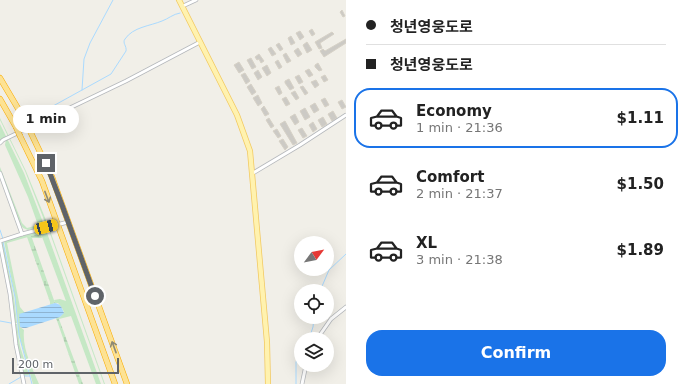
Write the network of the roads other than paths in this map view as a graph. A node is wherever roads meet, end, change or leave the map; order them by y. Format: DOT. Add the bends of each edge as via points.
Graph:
graph roads {
  1 [pos="179,0"];
  2 [pos="196,0"];
  3 [pos="183,6"];
  4 [pos="200,42"];
  5 [pos="0,78"];
  6 [pos="0,99"];
  7 [pos="346,115"];
  8 [pos="0,143"];
  9 [pos="0,173"];
  10 [pos="253,173"];
  11 [pos="68,222"];
  12 [pos="58,224"];
  13 [pos="22,234"];
  14 [pos="1,241"];
  15 [pos="346,307"];
  16 [pos="321,332"];
  17 [pos="305,372"];
  18 [pos="24,384"];
  19 [pos="116,384"];
  20 [pos="127,384"];
  21 [pos="268,384"];
  22 [pos="302,384"];
  1 -- 3 [label="main road"];
  2 -- 3 [label="street"];
  3 -- 4 [label="main road"];
  4 -- 8 [label="street"];
  4 -- 10 [label="main road" via="246,136"];
  5 -- 11 [label="highway, bridge" via="26,122 52,177"];
  6 -- 12 [label="highway, one-way, bridge" via="42,181"];
  7 -- 10 [label="street"];
  9 -- 13 [label="street"];
  10 -- 21 [label="main road"];
  11 -- 12 [label="street"];
  20 -- 11 [label="highway, one-way"];
  12 -- 13 [label="street"];
  12 -- 19 [label="highway"];
  13 -- 14 [label="street"];
  14 -- 18 [label="street"];
  15 -- 16 [label="street" via="331,319"];
  17 -- 22 [label="street"];
}
